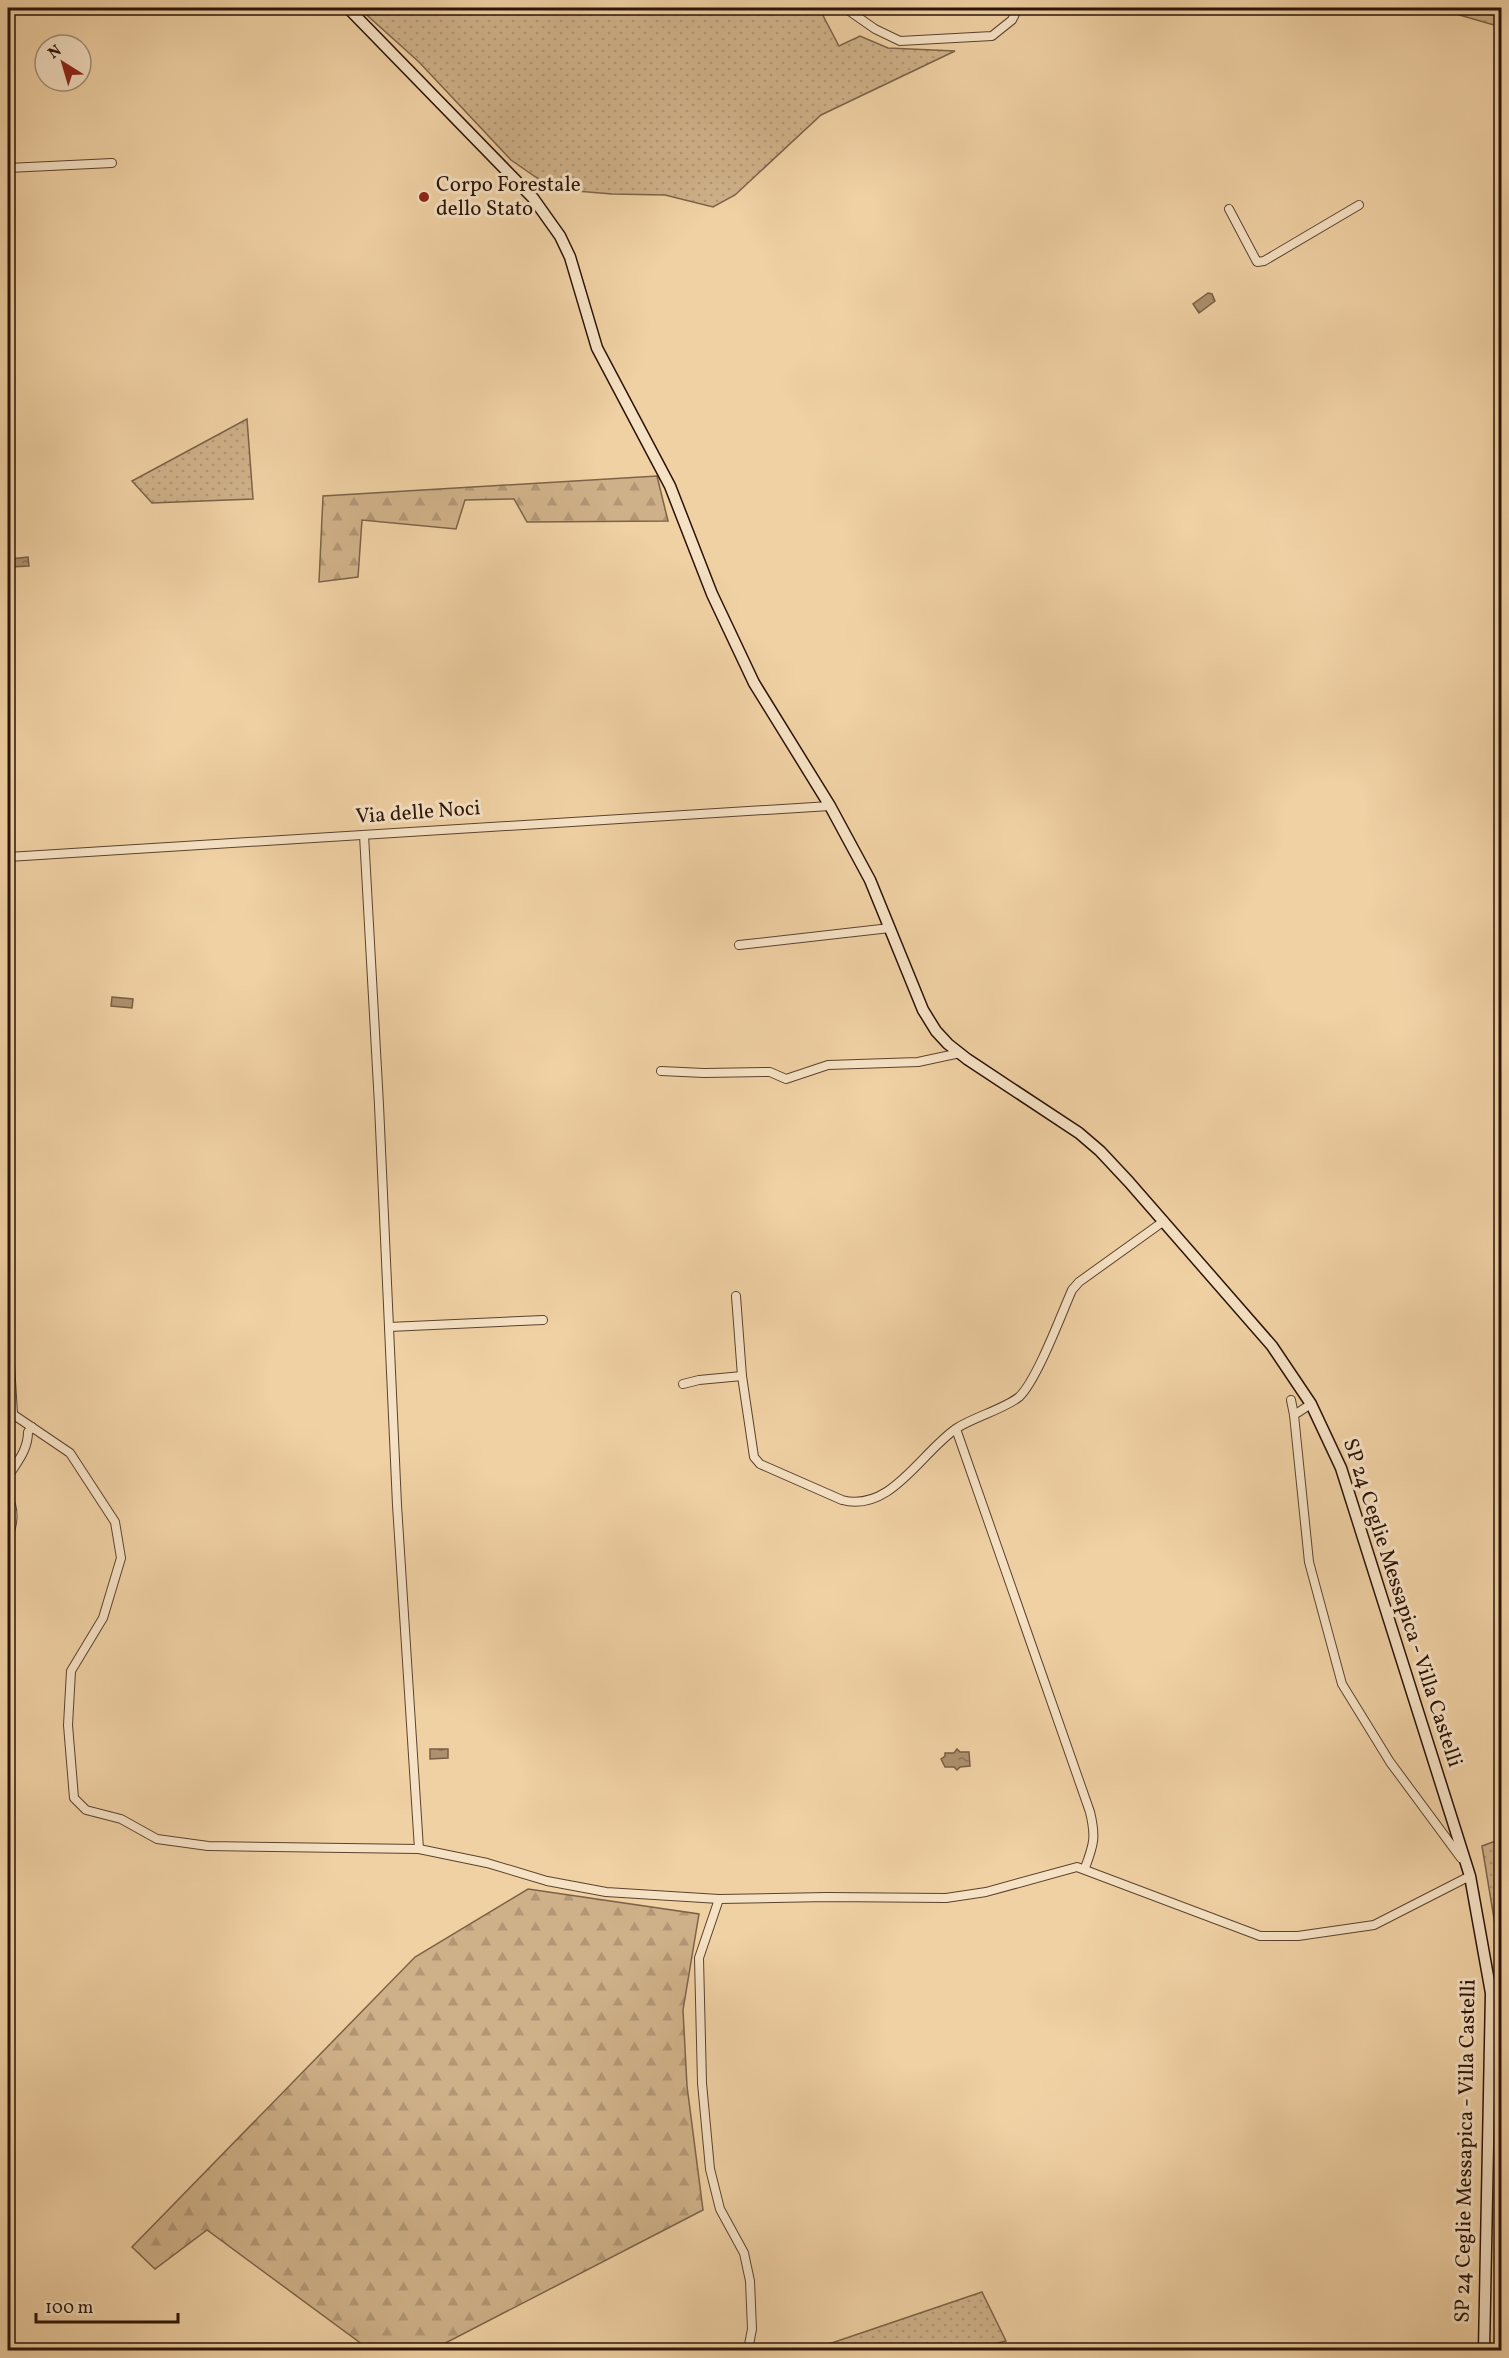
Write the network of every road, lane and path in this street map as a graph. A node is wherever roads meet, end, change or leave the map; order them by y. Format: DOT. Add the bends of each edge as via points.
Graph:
graph roads {
  1 [pos="348,8"];
  2 [pos="845,8"];
  3 [pos="1018,8"];
  4 [pos="112,162"];
  5 [pos="8,168"];
  6 [pos="1359,204"];
  7 [pos="1229,209"];
  8 [pos="830,806"];
  9 [pos="364,834"];
  10 [pos="8,857"];
  11 [pos="890,928"];
  12 [pos="739,945"];
  13 [pos="960,1053"];
  14 [pos="661,1071"];
  15 [pos="1164,1221"];
  16 [pos="736,1296"];
  17 [pos="543,1320"];
  18 [pos="389,1327"];
  19 [pos="8,1331"];
  20 [pos="742,1376"];
  21 [pos="683,1384"];
  22 [pos="1291,1400"];
  23 [pos="1311,1404"];
  24 [pos="10,1413"];
  25 [pos="1294,1415"];
  26 [pos="32,1427"];
  27 [pos="956,1429"];
  28 [pos="8,1477"];
  29 [pos="8,1497"];
  30 [pos="8,1538"];
  31 [pos="419,1849"];
  32 [pos="1466,1864"];
  33 [pos="1085,1868"];
  34 [pos="1470,1876"];
  35 [pos="719,1899"];
  36 [pos="748,2350"];
  37 [pos="1484,2350"];
  1 -- 8 [label="main road, SP 24 Ceglie Messapica - Villa Castelli" via="548,216 570,256 597,348 670,486 712,594 749,673"];
  2 -- 3 [label="street" via="900,41 992,36 1012,20"];
  4 -- 5 [label="street"];
  6 -- 7 [label="street" via="1257,262"];
  8 -- 9 [label="street, Via delle Noci"];
  8 -- 11 [label="main road, SP 24 Ceglie Messapica - Villa Castelli" via="870,880"];
  9 -- 10 [label="street, Via delle Noci"];
  9 -- 18 [label="street"];
  11 -- 12 [label="street"];
  11 -- 13 [label="main road, SP 24 Ceglie Messapica - Villa Castelli" via="923,1010 936,1030"];
  13 -- 14 [label="street" via="918,1062 828,1065 786,1079 763,1071"];
  13 -- 15 [label="main road, SP 24 Ceglie Messapica - Villa Castelli" via="1079,1133"];
  15 -- 23 [label="main road, SP 24 Ceglie Messapica - Villa Castelli" via="1259,1329"];
  15 -- 27 [label="street" via="1072,1290 1035,1375 1018,1397"];
  16 -- 20 [label="street"];
  17 -- 18 [label="street"];
  18 -- 31 [label="street"];
  19 -- 24 [label="street"];
  20 -- 21 [label="street"];
  20 -- 27 [label="street" via="754,1457 760,1464 842,1500 868,1502 891,1488"];
  22 -- 25 [label="street"];
  23 -- 25 [label="street"];
  23 -- 32 [label="main road, SP 24 Ceglie Messapica - Villa Castelli" via="1341,1468"];
  24 -- 26 [label="street"];
  25 -- 32 [label="street" via="1309,1562 1342,1684 1390,1762"];
  26 -- 28 [label="street" via="23,1454"];
  26 -- 31 [label="street" via="70,1453 115,1522 121,1558 103,1618 71,1671 68,1725 75,1798 86,1810 121,1819 158,1839 208,1846"];
  27 -- 33 [label="street" via="1090,1812 1095,1843"];
  29 -- 30 [label="street" via="13,1523"];
  31 -- 35 [label="street" via="606,1892"];
  32 -- 34 [label="main road, SP 24 Ceglie Messapica - Villa Castelli"];
  33 -- 34 [label="street" via="1260,1936 1298,1936 1374,1925"];
  33 -- 35 [label="street" via="946,1898"];
  34 -- 37 [label="main road, SP 24 Ceglie Messapica - Villa Castelli" via="1491,1993"];
  35 -- 36 [label="street" via="699,1958 702,2083 710,2169 720,2209 744,2253 750,2281 752,2329"];
}
